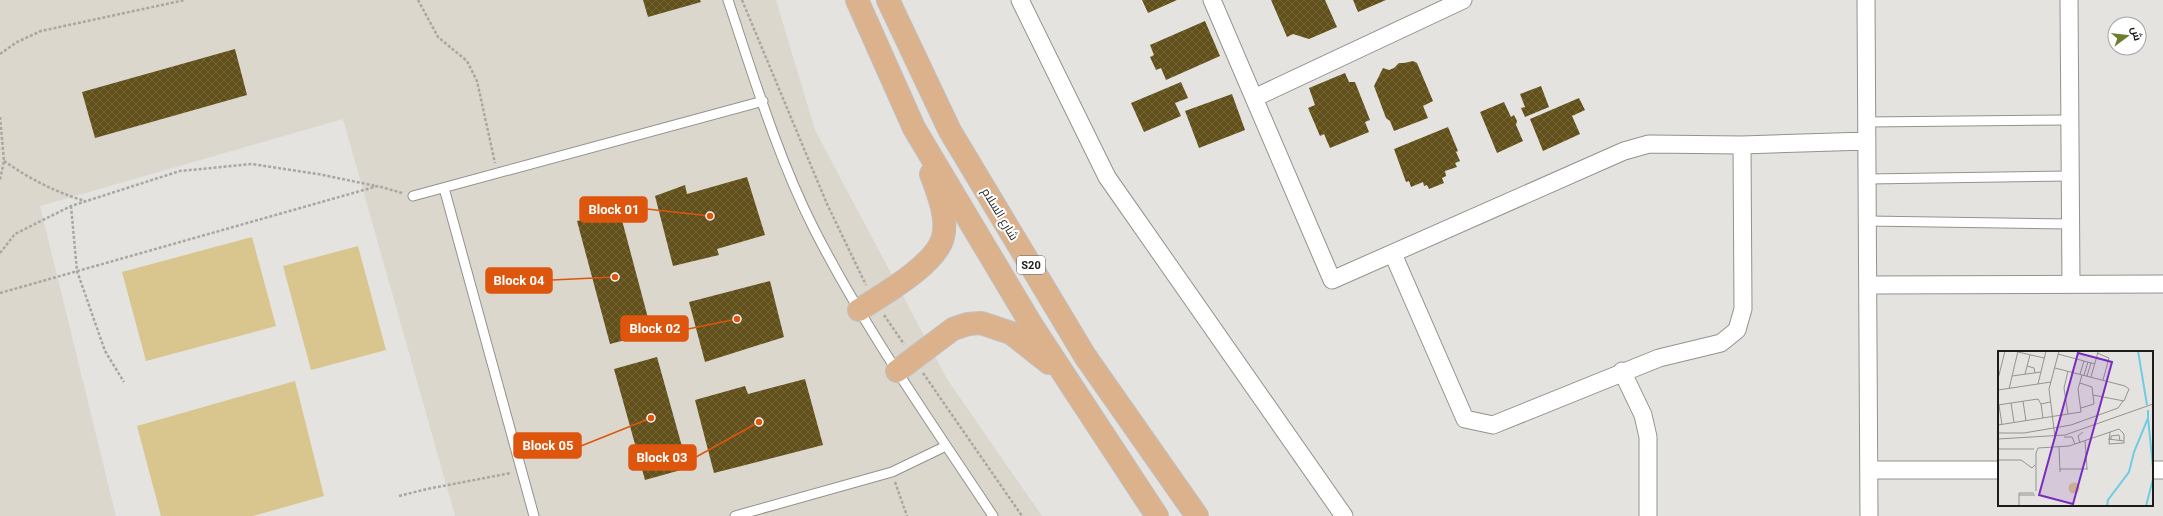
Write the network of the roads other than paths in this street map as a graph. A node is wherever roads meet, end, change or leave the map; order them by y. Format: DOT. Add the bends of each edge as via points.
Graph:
graph roads {
  1 [pos="728,0"];
  2 [pos="857,0"];
  3 [pos="1020,0"];
  4 [pos="1212,0"];
  5 [pos="1463,0"];
  6 [pos="1866,0"];
  7 [pos="2069,0"];
  8 [pos="891,1"];
  9 [pos="1254,98"];
  10 [pos="763,101"];
  11 [pos="2070,120"];
  12 [pos="1867,122"];
  13 [pos="914,128"];
  14 [pos="1867,142"];
  15 [pos="1742,145"];
  16 [pos="2070,176"];
  17 [pos="1868,179"];
  18 [pos="444,188"];
  19 [pos="413,196"];
  20 [pos="1868,221"];
  21 [pos="2071,224"];
  22 [pos="1392,254"];
  23 [pos="2071,284"];
  24 [pos="2163,284"];
  25 [pos="1868,285"];
  26 [pos="866,305"];
  27 [pos="905,365"];
  28 [pos="1622,371"];
  29 [pos="1065,376"];
  30 [pos="946,446"];
  31 [pos="1869,470"];
  32 [pos="1998,470"];
  33 [pos="534,516"];
  34 [pos="735,516"];
  35 [pos="992,516"];
  36 [pos="1157,516"];
  37 [pos="1197,516"];
  38 [pos="1344,516"];
  39 [pos="1648,516"];
  40 [pos="1869,516"];
  1 -- 10 [label="lane"];
  2 -- 13 [label="main road, S20"];
  3 -- 38 [label="street" via="1107,177"];
  4 -- 9 [label="street"];
  5 -- 9 [label="street"];
  6 -- 12 [label="street"];
  7 -- 11 [label="street"];
  8 -- 37 [label="main road, شارع السلام / S20" via="950,131 1085,356"];
  9 -- 22 [label="street" via="1332,280"];
  10 -- 18 [label="lane"];
  10 -- 26 [label="lane" via="777,142 814,228"];
  11 -- 12 [label="lane"];
  11 -- 16 [label="street"];
  12 -- 14 [label="street"];
  13 -- 26 [label="main road" via="944,214 943,237 932,257 905,280"];
  13 -- 29 [label="main road, S20"];
  14 -- 15 [label="street"];
  14 -- 17 [label="street"];
  15 -- 22 [label="street" via="1649,144 1624,151"];
  15 -- 28 [label="street" via="1743,308 1737,330 1721,342 1659,358"];
  16 -- 17 [label="lane"];
  16 -- 21 [label="street"];
  17 -- 20 [label="street"];
  18 -- 19 [label="lane"];
  18 -- 33 [label="lane"];
  20 -- 21 [label="lane"];
  20 -- 25 [label="street"];
  21 -- 23 [label="street"];
  22 -- 28 [label="street" via="1465,419 1493,425"];
  23 -- 24 [label="street"];
  23 -- 25 [label="street"];
  25 -- 31 [label="street"];
  26 -- 27 [label="lane"];
  27 -- 29 [label="main road" via="953,329 981,323 1011,333"];
  27 -- 30 [label="lane"];
  28 -- 39 [label="street" via="1643,415 1648,438"];
  29 -- 36 [label="main road, S20"];
  30 -- 34 [label="lane" via="892,472"];
  30 -- 35 [label="lane"];
  31 -- 32 [label="street"];
  31 -- 40 [label="street"];
}
